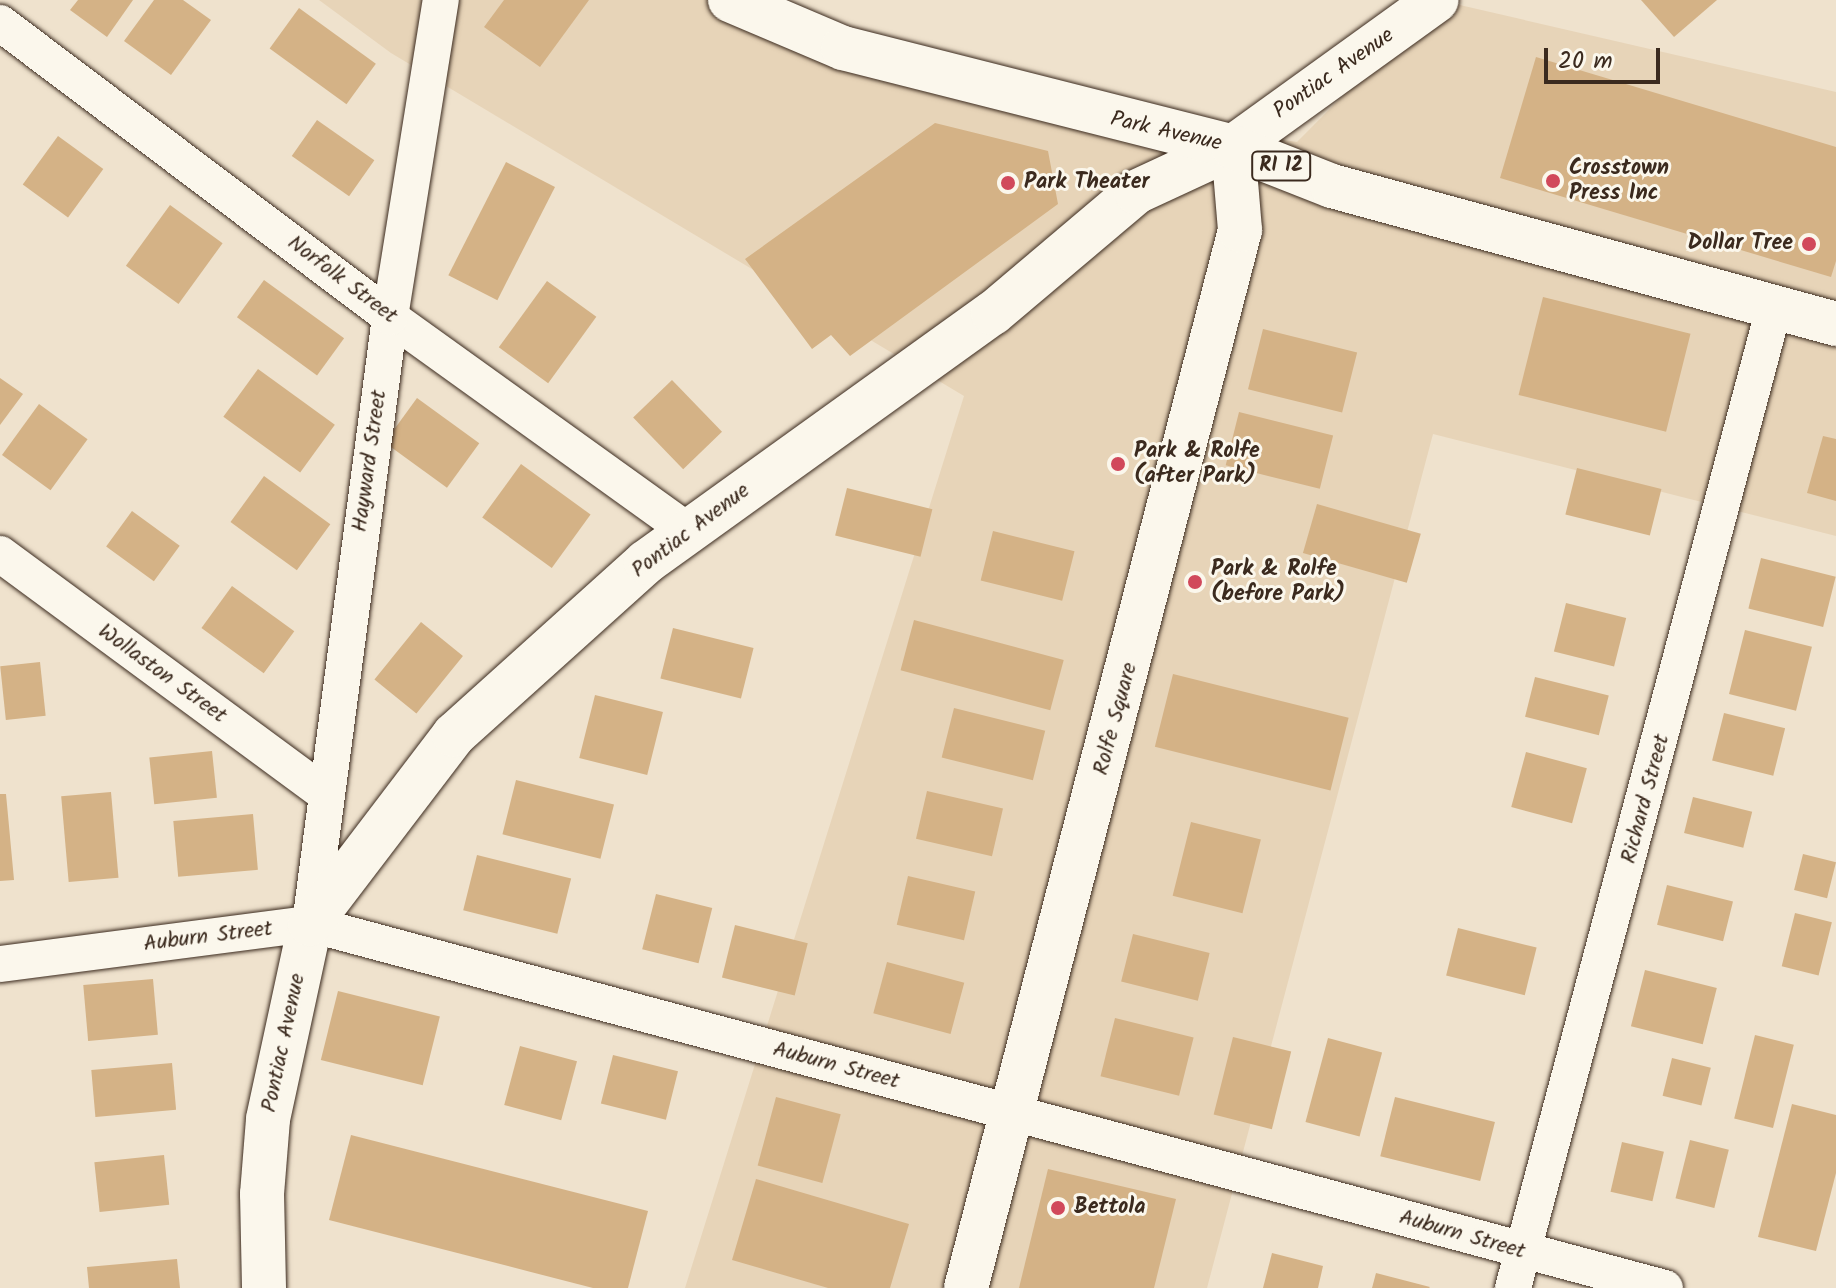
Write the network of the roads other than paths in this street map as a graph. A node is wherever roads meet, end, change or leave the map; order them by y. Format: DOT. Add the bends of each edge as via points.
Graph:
graph roads {
  1 [pos="441,0"];
  2 [pos="730,0"];
  3 [pos="1437,0"];
  4 [pos="0,23"];
  5 [pos="1233,147"];
  6 [pos="1774,308"];
  7 [pos="390,317"];
  8 [pos="1836,324"];
  9 [pos="688,531"];
  10 [pos="0,554"];
  11 [pos="324,793"];
  12 [pos="310,924"];
  13 [pos="0,964"];
  14 [pos="1012,1112"];
  15 [pos="1522,1253"];
  16 [pos="264,1288"];
  17 [pos="966,1288"];
  18 [pos="1513,1288"];
  19 [pos="1665,1288"];
  1 -- 7 [label="street, Hayward Street"];
  2 -- 5 [label="main road, Park Avenue / RI 12" via="843,48"];
  3 -- 5 [label="main road, Pontiac Avenue"];
  4 -- 7 [label="street, Norfolk Street"];
  5 -- 6 [label="main road, Park Avenue / RI 12" via="1332,186"];
  5 -- 9 [label="main road, Pontiac Avenue" via="1136,192 993,313"];
  5 -- 14 [label="main road, Rolfe Square" via="1240,230"];
  6 -- 8 [label="main road, Park Avenue / RI 12"];
  6 -- 15 [label="street, Richard Street"];
  7 -- 9 [label="street, Norfolk Street"];
  7 -- 11 [label="street, Hayward Street"];
  9 -- 12 [label="main road, Pontiac Avenue" via="555,640 454,735"];
  10 -- 11 [label="street, Wollaston Street"];
  11 -- 12 [label="street, Hayward Street"];
  12 -- 13 [label="street, Auburn Street"];
  12 -- 14 [label="street, Auburn Street"];
  12 -- 16 [label="main road, Pontiac Avenue" via="268,1119 262,1194"];
  14 -- 15 [label="street, Auburn Street"];
  14 -- 17 [label="main road, Rolfe Square"];
  15 -- 18 [label="street, Richard Street"];
  15 -- 19 [label="street, Auburn Street"];
}
